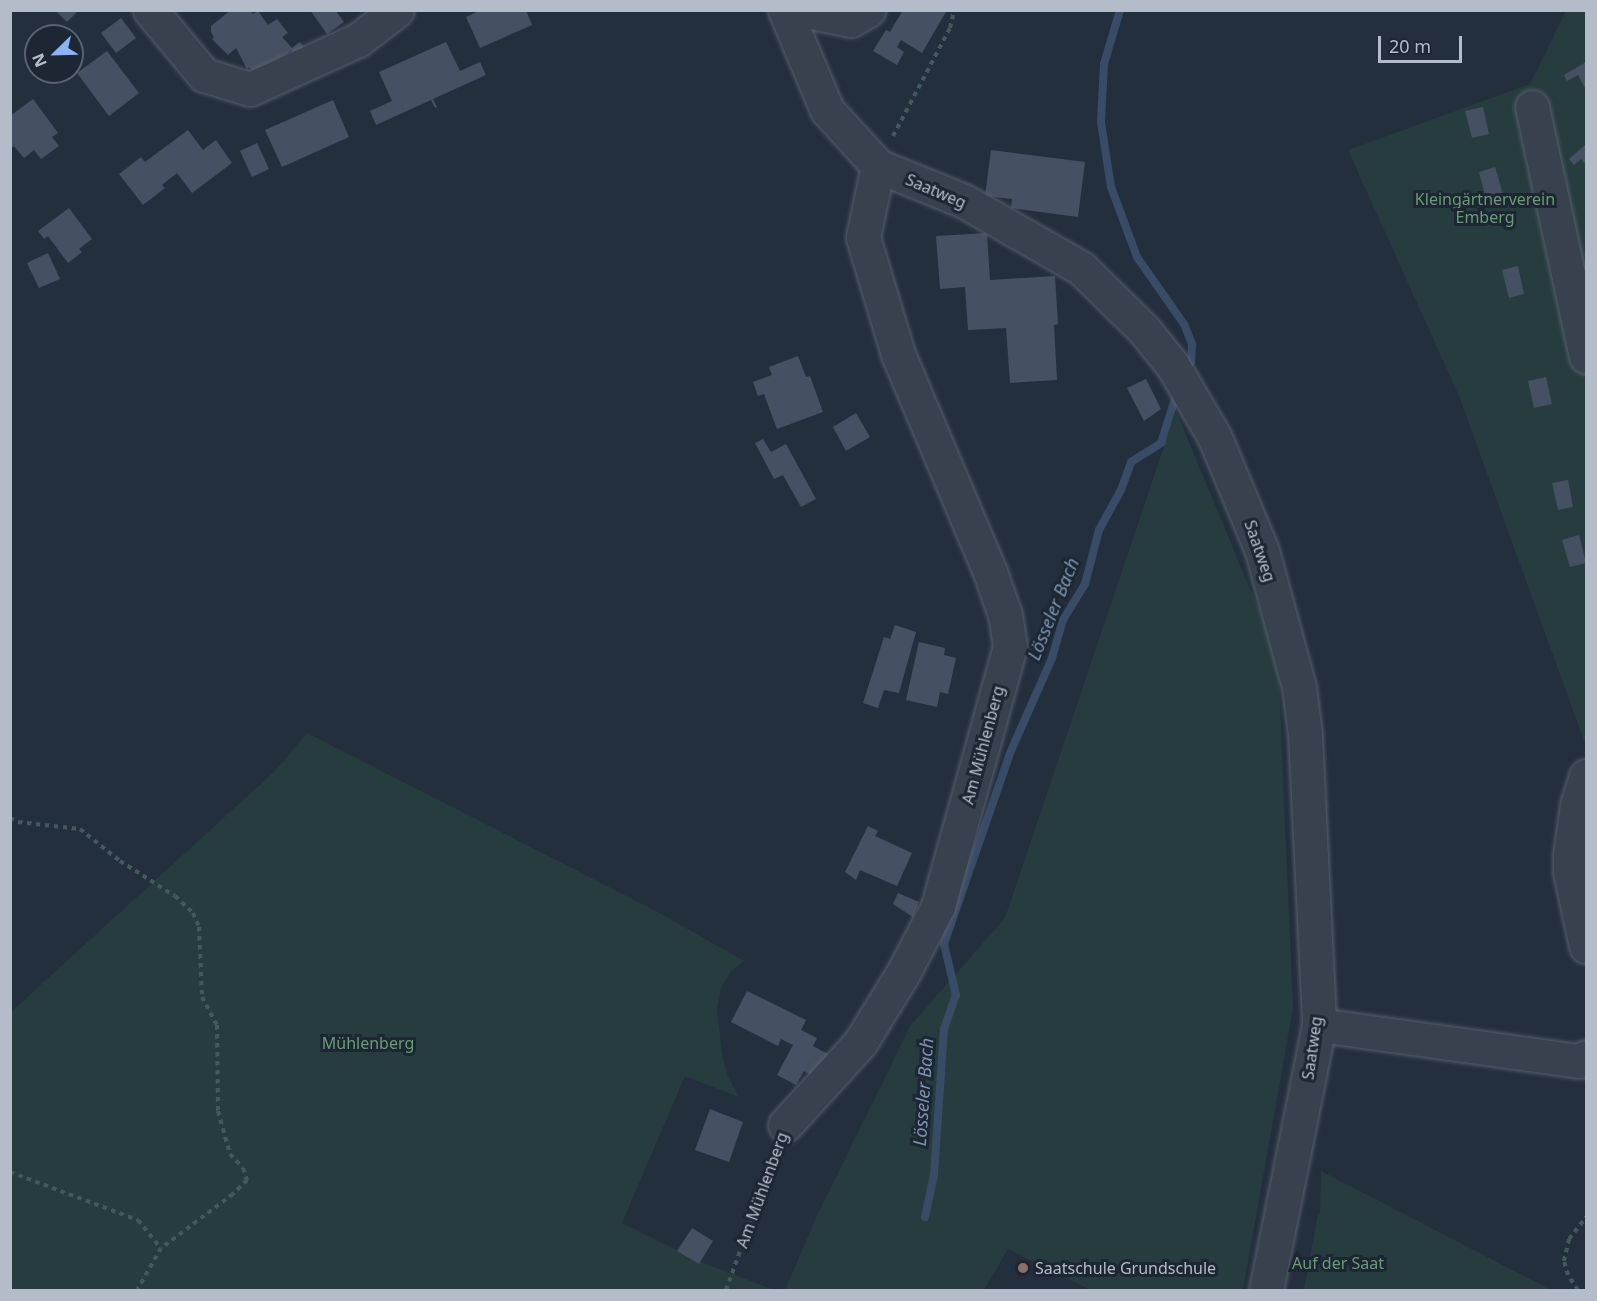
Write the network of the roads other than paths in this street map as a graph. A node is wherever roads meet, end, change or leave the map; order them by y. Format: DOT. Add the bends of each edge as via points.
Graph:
graph roads {
  1 [pos="150,10"];
  2 [pos="397,10"];
  3 [pos="784,10"];
  4 [pos="802,10"];
  5 [pos="868,10"];
  6 [pos="1532,107"];
  7 [pos="878,166"];
  8 [pos="1575,248"];
  9 [pos="1587,356"];
  10 [pos="1587,776"];
  11 [pos="1587,946"];
  12 [pos="1319,1025"];
  13 [pos="1587,1057"];
  14 [pos="785,1125"];
  15 [pos="1266,1290"];
  1 -- 2 [label="street" via="204,75 249,89 358,40"];
  3 -- 7 [label="street, Saatweg" via="827,110"];
  4 -- 5 [label="street" via="851,20"];
  6 -- 8 [label="street"];
  7 -- 12 [label="street, Saatweg" via="964,201 1081,268 1145,331 1173,366 1215,438 1262,551 1299,687 1305,734"];
  7 -- 14 [label="street, Am Mühlenberg" via="863,237 898,354 990,572 1005,615 1010,646 938,906 902,975 860,1042"];
  8 -- 9 [label="street"];
  10 -- 11 [label="street" via="1576,805 1570,872"];
  12 -- 13 [label="street" via="1579,1060"];
  12 -- 15 [label="street, Saatweg"];
}
